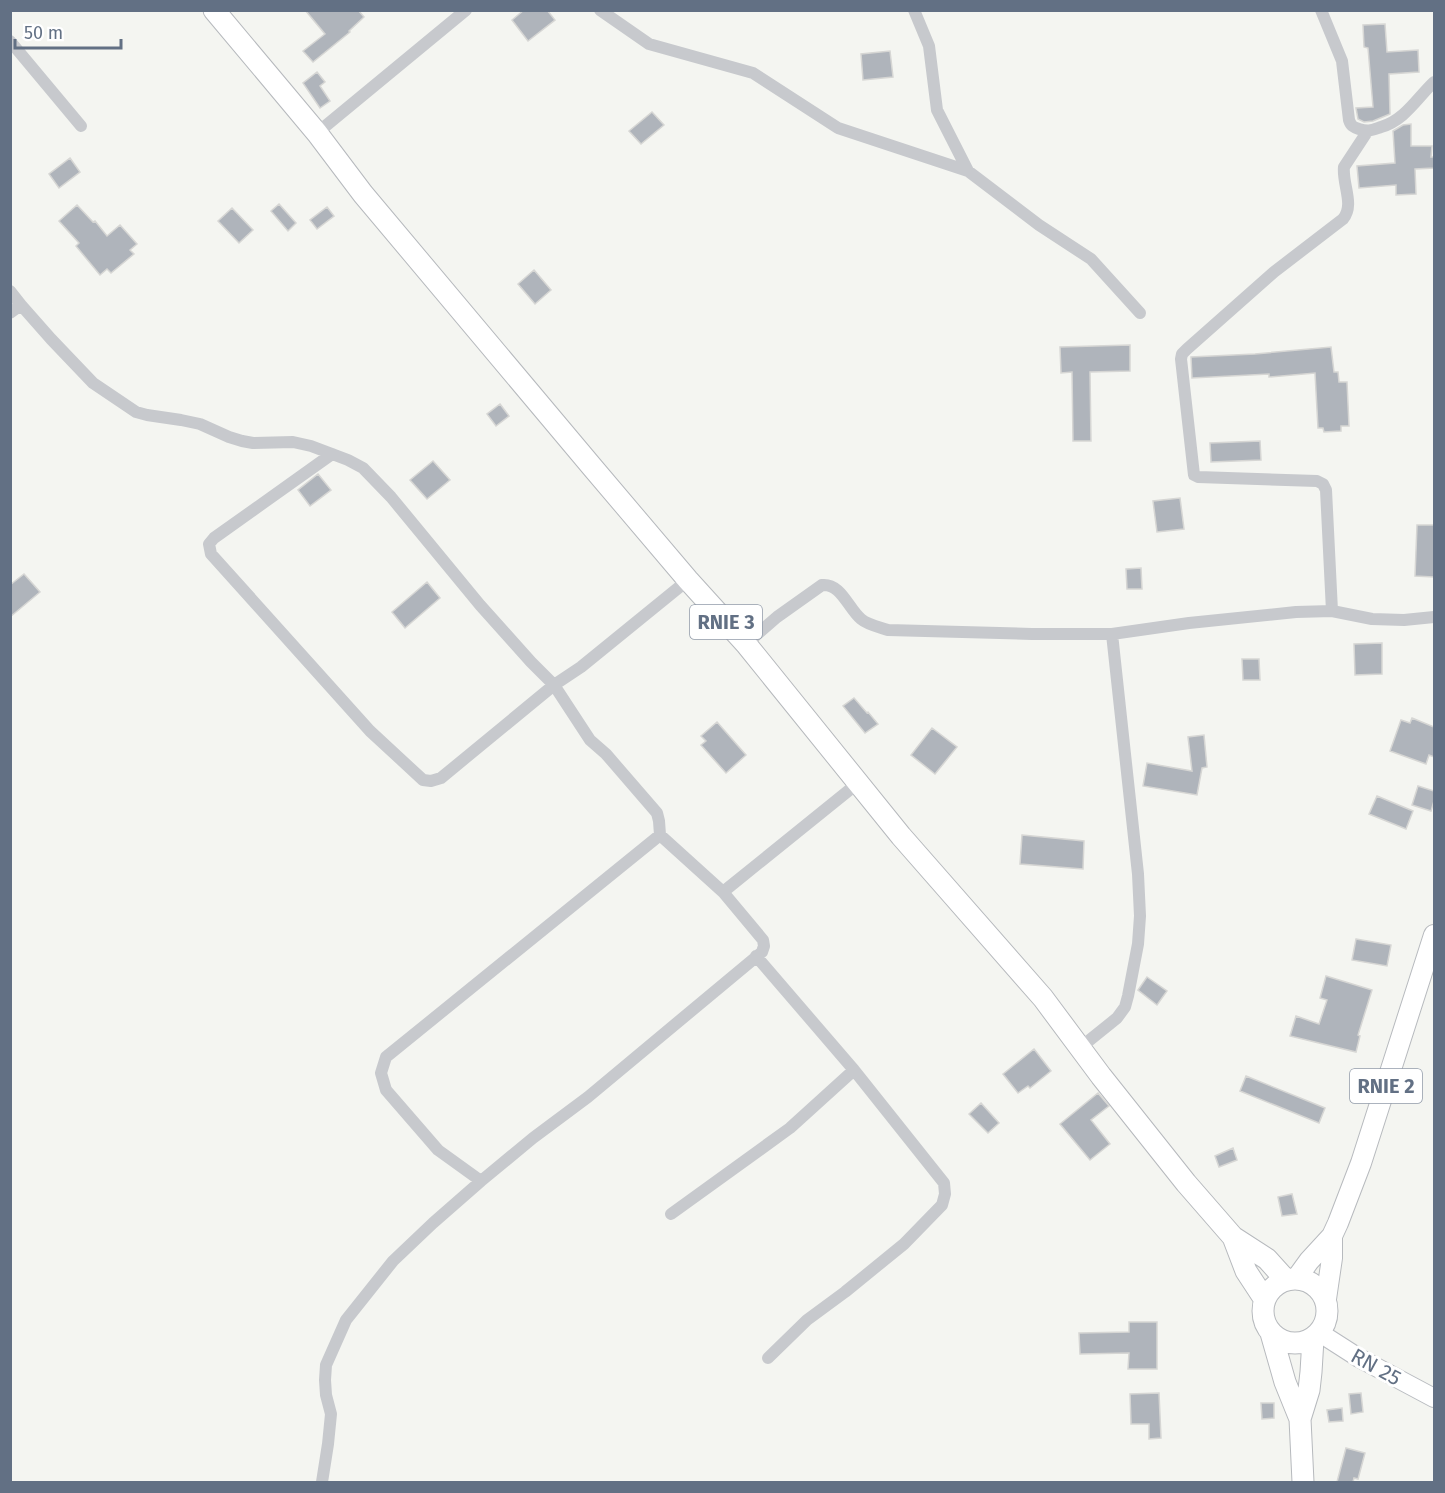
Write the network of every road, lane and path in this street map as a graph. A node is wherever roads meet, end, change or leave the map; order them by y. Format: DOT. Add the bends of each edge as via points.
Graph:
graph roads {
  1 [pos="214,10"];
  2 [pos="466,10"];
  3 [pos="600,10"];
  4 [pos="914,10"];
  5 [pos="1321,10"];
  6 [pos="10,41"];
  7 [pos="1434,82"];
  8 [pos="81,126"];
  9 [pos="1367,132"];
  10 [pos="318,133"];
  11 [pos="968,171"];
  12 [pos="10,291"];
  13 [pos="21,305"];
  14 [pos="10,313"];
  15 [pos="1140,313"];
  16 [pos="332,454"];
  17 [pos="688,580"];
  18 [pos="1332,611"];
  19 [pos="1434,617"];
  20 [pos="1112,634"];
  21 [pos="746,644"];
  22 [pos="554,685"];
  23 [pos="858,783"];
  24 [pos="660,835"];
  25 [pos="723,892"];
  26 [pos="1434,935"];
  27 [pos="756,956"];
  28 [pos="1081,1047"];
  29 [pos="854,1070"];
  30 [pos="481,1181"];
  31 [pos="671,1214"];
  32 [pos="1332,1236"];
  33 [pos="1233,1237"];
  34 [pos="1291,1279"];
  35 [pos="1326,1299"];
  36 [pos="1265,1300"];
  37 [pos="1271,1333"];
  38 [pos="1316,1336"];
  39 [pos="768,1358"];
  40 [pos="1434,1398"];
  41 [pos="1300,1419"];
  42 [pos="322,1482"];
  43 [pos="1303,1482"];
  1 -- 10 [label="highway, RNIE 3"];
  2 -- 10 [label="street"];
  3 -- 11 [label="street" via="649,44 753,73 838,128"];
  4 -- 11 [label="street" via="929,46 937,110"];
  5 -- 9 [label="street" via="1342,62 1349,120"];
  6 -- 8 [label="street"];
  7 -- 9 [label="street" via="1397,121"];
  9 -- 18 [label="street" via="1344,167 1348,208 1343,219 1274,272 1187,349 1181,359 1194,475 1323,484"];
  10 -- 17 [label="highway, RNIE 3" via="363,194"];
  11 -- 15 [label="street" via="1091,259"];
  12 -- 13 [label="street"];
  13 -- 14 [label="street"];
  13 -- 16 [label="street" via="93,383 136,412 200,424 242,441 293,442"];
  16 -- 22 [label="street" via="363,468 391,497 480,605"];
  16 -- 22 [label="street" via="209,544 211,554 370,731 423,780 431,781 441,778"];
  17 -- 21 [label="highway, RNIE 3"];
  17 -- 22 [label="street"];
  18 -- 19 [label="street" via="1372,619"];
  18 -- 20 [label="street"];
  20 -- 21 [label="street" via="888,630 861,620 829,584 777,617"];
  20 -- 28 [label="street" via="1138,874 1138,944 1125,1007"];
  21 -- 23 [label="highway, RNIE 3"];
  22 -- 24 [label="street" via="590,740 657,813"];
  23 -- 25 [label="street"];
  23 -- 28 [label="highway, RNIE 3"];
  24 -- 25 [label="street"];
  24 -- 30 [label="street" via="386,1057 381,1073 386,1090 438,1150"];
  25 -- 27 [label="street" via="763,940 762,952"];
  26 -- 32 [label="main road, RNIE 2" via="1361,1163"];
  27 -- 29 [label="street"];
  27 -- 30 [label="street"];
  28 -- 33 [label="highway, RNIE 3"];
  29 -- 31 [label="street" via="790,1128"];
  29 -- 39 [label="street" via="944,1183 942,1205 904,1244 807,1320"];
  30 -- 42 [label="street" via="393,1261 346,1320 326,1365 326,1395 331,1414"];
  32 -- 34 [label="main road, RNIE 2"];
  32 -- 35 [label="main road, RNIE 2"];
  33 -- 34 [label="highway, RNIE 3"];
  33 -- 36 [label="highway, RNIE 3" via="1246,1271"];
  34 -- 35 [label="highway" via="1310,1282"];
  34 -- 36 [label="highway, RNIE 2" via="1277,1284"];
  35 -- 38 [label="highway, RNIE 2" via="1326,1323"];
  36 -- 37 [label="highway, RNIE 2" via="1263,1317"];
  37 -- 38 [label="highway" via="1295,1344"];
  37 -- 41 [label="highway, RNIE 2"];
  38 -- 40 [label="main road, RN 25 / RN 25"];
  38 -- 41 [label="highway, RNIE 2" via="1309,1390"];
  41 -- 43 [label="highway, RNIE 2"];
}
